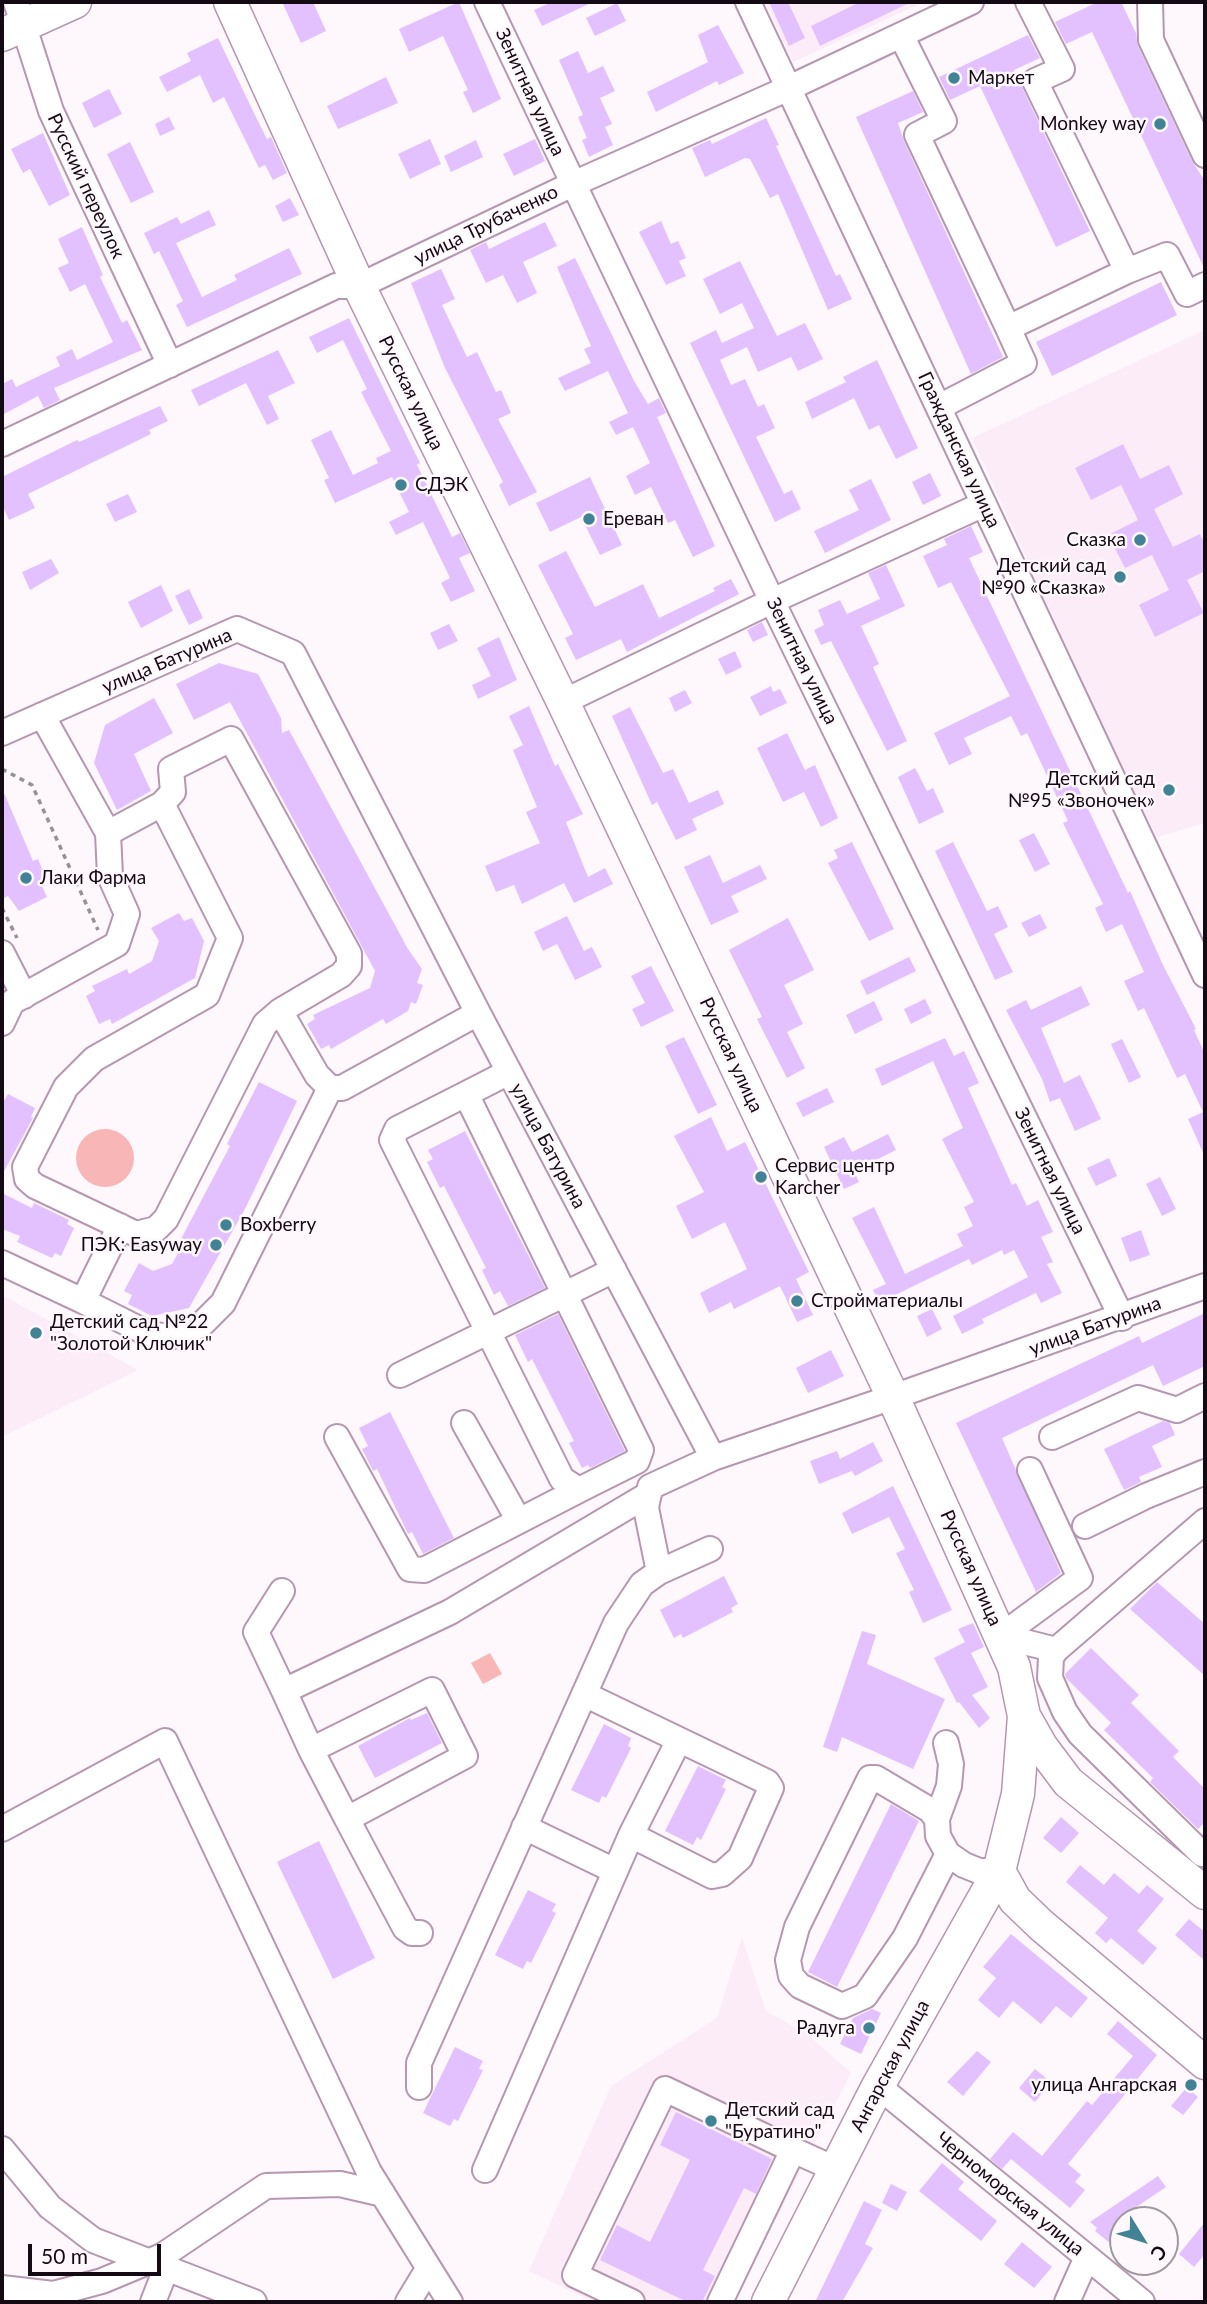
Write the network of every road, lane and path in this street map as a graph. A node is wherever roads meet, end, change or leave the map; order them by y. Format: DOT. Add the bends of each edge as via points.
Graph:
graph roads {
  1 [pos="75,2"];
  2 [pos="230,2"];
  3 [pos="487,2"];
  4 [pos="748,2"];
  5 [pos="971,2"];
  6 [pos="1028,2"];
  7 [pos="1150,2"];
  8 [pos="14,20"];
  9 [pos="901,35"];
  10 [pos="789,88"];
  11 [pos="1205,155"];
  12 [pos="573,184"];
  13 [pos="1127,271"];
  14 [pos="1205,285"];
  15 [pos="359,286"];
  16 [pos="1008,328"];
  17 [pos="170,365"];
  18 [pos="939,407"];
  19 [pos="2,444"];
  20 [pos="984,504"];
  21 [pos="772,601"];
  22 [pos="563,702"];
  23 [pos="42,715"];
  24 [pos="2,733"];
  25 [pos="2,769"];
  26 [pos="162,804"];
  27 [pos="108,833"];
  28 [pos="2,908"];
  29 [pos="103,941"];
  30 [pos="10,947"];
  31 [pos="1205,975"];
  32 [pos="24,996"];
  33 [pos="280,1010"];
  34 [pos="478,1013"];
  35 [pos="2,1023"];
  36 [pos="509,1072"];
  37 [pos="330,1088"];
  38 [pos="466,1094"];
  39 [pos="120,1226"];
  40 [pos="2,1263"];
  41 [pos="614,1270"];
  42 [pos="1205,1286"];
  43 [pos="564,1293"];
  44 [pos="83,1301"];
  45 [pos="1122,1318"];
  46 [pos="487,1330"];
  47 [pos="400,1375"];
  48 [pos="1205,1396"];
  49 [pos="893,1397"];
  50 [pos="464,1423"];
  51 [pos="337,1437"];
  52 [pos="1052,1437"];
  53 [pos="713,1458"];
  54 [pos="1030,1470"];
  55 [pos="1205,1472"];
  56 [pos="579,1490"];
  57 [pos="649,1494"];
  58 [pos="519,1521"];
  59 [pos="1205,1521"];
  60 [pos="1085,1526"];
  61 [pos="710,1549"];
  62 [pos="659,1572"];
  63 [pos="282,1591"];
  64 [pos="1001,1636"];
  65 [pos="1056,1650"];
  66 [pos="284,1691"];
  67 [pos="584,1694"];
  68 [pos="1024,1716"];
  69 [pos="679,1740"];
  70 [pos="946,1743"];
  71 [pos="312,1750"];
  72 [pos="1068,1782"];
  73 [pos="1018,1794"];
  74 [pos="347,1819"];
  75 [pos="937,1819"];
  76 [pos="524,1827"];
  77 [pos="2,1829"];
  78 [pos="631,1835"];
  79 [pos="948,1854"];
  80 [pos="1200,1869"];
  81 [pos="614,1870"];
  82 [pos="999,1871"];
  83 [pos="1015,1900"];
  84 [pos="975,1908"];
  85 [pos="420,1933"];
  86 [pos="1205,2063"];
  87 [pos="878,2086"];
  88 [pos="419,2087"];
  89 [pos="2,2149"];
  90 [pos="793,2150"];
  91 [pos="835,2169"];
  92 [pos="485,2170"];
  93 [pos="383,2194"];
  94 [pos="1087,2257"];
  95 [pos="156,2266"];
  96 [pos="428,2269"];
  97 [pos="2,2288"];
  98 [pos="153,2302"];
  99 [pos="254,2302"];
  100 [pos="408,2302"];
  101 [pos="450,2302"];
  102 [pos="632,2302"];
  103 [pos="720,2302"];
  104 [pos="768,2302"];
  105 [pos="1067,2302"];
  106 [pos="1142,2302"];
  1 -- 8 [label="main road"];
  2 -- 15 [label="main road, Русская улица"];
  3 -- 12 [label="street, Зенитная улица"];
  4 -- 10 [label="street, Гражданская улица"];
  5 -- 9 [label="street, улица Трубаченко"];
  6 -- 13 [label="street" via="1062,69 1035,80"];
  7 -- 11 [label="street" via="1152,40"];
  8 -- 17 [label="street, Русский переулок" via="51,111"];
  9 -- 10 [label="street, улица Трубаченко"];
  9 -- 16 [label="street" via="944,121 917,135"];
  10 -- 12 [label="street, улица Трубаченко"];
  10 -- 18 [label="street, Гражданская улица"];
  12 -- 15 [label="street, улица Трубаченко"];
  12 -- 21 [label="street, Зенитная улица"];
  13 -- 14 [label="street" via="1167,255 1187,293"];
  13 -- 16 [label="street"];
  15 -- 17 [label="street, улица Трубаченко" via="336,286"];
  15 -- 22 [label="main road, Русская улица"];
  16 -- 18 [label="street" via="1024,363"];
  17 -- 19 [label="street, улица Трубаченко"];
  18 -- 20 [label="street, Гражданская улица"];
  20 -- 21 [label="street"];
  20 -- 31 [label="street, Гражданская улица"];
  21 -- 22 [label="street"];
  21 -- 45 [label="street, Зенитная улица"];
  22 -- 49 [label="main road, Русская улица"];
  23 -- 24 [label="street, улица Батурина"];
  23 -- 27 [label="street"];
  23 -- 34 [label="street, улица Батурина" via="237,629 293,653"];
  25 -- 29 [label="path" via="32,785"];
  26 -- 27 [label="street"];
  26 -- 33 [label="street" via="173,792 171,769 231,739 349,954 349,966 341,975"];
  26 -- 39 [label="street" via="230,938 207,995 94,1059 66,1087 25,1167 34,1186"];
  27 -- 32 [label="street" via="110,876 127,914 117,944"];
  28 -- 30 [label="path"];
  30 -- 32 [label="street"];
  32 -- 35 [label="street" via="12,1002"];
  33 -- 37 [label="street" via="317,1075"];
  33 -- 39 [label="street" via="265,1024 166,1219 147,1234"];
  34 -- 36 [label="street, улица Батурина"];
  34 -- 37 [label="street" via="342,1088"];
  36 -- 38 [label="street"];
  36 -- 41 [label="street, улица Батурина"];
  37 -- 44 [label="street" via="223,1303 201,1325 170,1336 149,1334"];
  38 -- 43 [label="street"];
  38 -- 46 [label="street" via="397,1129 392,1140"];
  39 -- 44 [label="street"];
  40 -- 44 [label="street"];
  41 -- 43 [label="street"];
  41 -- 53 [label="street, улица Батурина"];
  42 -- 45 [label="street, улица Батурина"];
  43 -- 46 [label="street"];
  43 -- 56 [label="street" via="640,1450 637,1461"];
  45 -- 49 [label="street, улица Батурина"];
  46 -- 47 [label="street"];
  46 -- 56 [label="street" via="562,1479"];
  48 -- 52 [label="street" via="1177,1410 1138,1398"];
  49 -- 53 [label="street, улица Батурина"];
  49 -- 64 [label="main road, Русская улица"];
  50 -- 58 [label="street"];
  51 -- 58 [label="street" via="410,1569 424,1570"];
  53 -- 57 [label="street" via="650,1486"];
  54 -- 64 [label="street" via="1080,1578"];
  55 -- 60 [label="street"];
  56 -- 58 [label="street"];
  57 -- 62 [label="street" via="646,1508"];
  57 -- 66 [label="street" via="450,1612"];
  59 -- 65 [label="street"];
  61 -- 62 [label="street"];
  62 -- 67 [label="street" via="642,1584 616,1623"];
  63 -- 66 [label="street" via="256,1632"];
  64 -- 65 [label="street"];
  64 -- 68 [label="main road, Русская улица" via="1014,1667"];
  65 -- 80 [label="street" via="1050,1678 1080,1734"];
  66 -- 71 [label="street"];
  67 -- 69 [label="street"];
  67 -- 76 [label="street"];
  68 -- 72 [label="main road"];
  68 -- 73 [label="main road, Русская улица"];
  69 -- 78 [label="street"];
  69 -- 78 [label="street" via="771,1788 740,1858 722,1874 712,1876"];
  70 -- 75 [label="street" via="951,1764 949,1786"];
  71 -- 74 [label="street"];
  71 -- 74 [label="street" via="432,1690 465,1756"];
  72 -- 73 [label="main road" via="1048,1775"];
  72 -- 80 [label="main road"];
  73 -- 82 [label="main road, Русская улица"];
  74 -- 85 [label="street" via="405,1928"];
  75 -- 79 [label="street" via="938,1836"];
  75 -- 79 [label="street" via="930,1810 876,1778 870,1779 797,1927 788,1960 791,1976 817,1997 842,2006 865,1996 905,1938"];
  76 -- 81 [label="street"];
  76 -- 88 [label="street" via="419,2063"];
  77 -- 93 [label="street" via="165,1741"];
  78 -- 81 [label="street"];
  79 -- 82 [label="street" via="979,1871"];
  81 -- 92 [label="street"];
  82 -- 83 [label="main road"];
  82 -- 84 [label="main road, Ангарская улица"];
  83 -- 84 [label="main road" via="1006,1896"];
  83 -- 86 [label="main road"];
  84 -- 87 [label="main road, Ангарская улица"];
  87 -- 91 [label="main road, Ангарская улица"];
  87 -- 94 [label="street, Черноморская улица"];
  89 -- 95 [label="street" via="50,2207 93,2240"];
  90 -- 91 [label="street"];
  90 -- 102 [label="street" via="665,2089 575,2275"];
  90 -- 103 [label="street"];
  91 -- 104 [label="main road, Ангарская улица"];
  93 -- 95 [label="street" via="340,2184 266,2186 162,2256"];
  93 -- 96 [label="street"];
  94 -- 105 [label="street"];
  94 -- 106 [label="street, Черноморская улица"];
  95 -- 97 [label="street" via="53,2294"];
  95 -- 98 [label="street"];
  95 -- 99 [label="street"];
  96 -- 100 [label="street"];
  96 -- 101 [label="street"];
}
